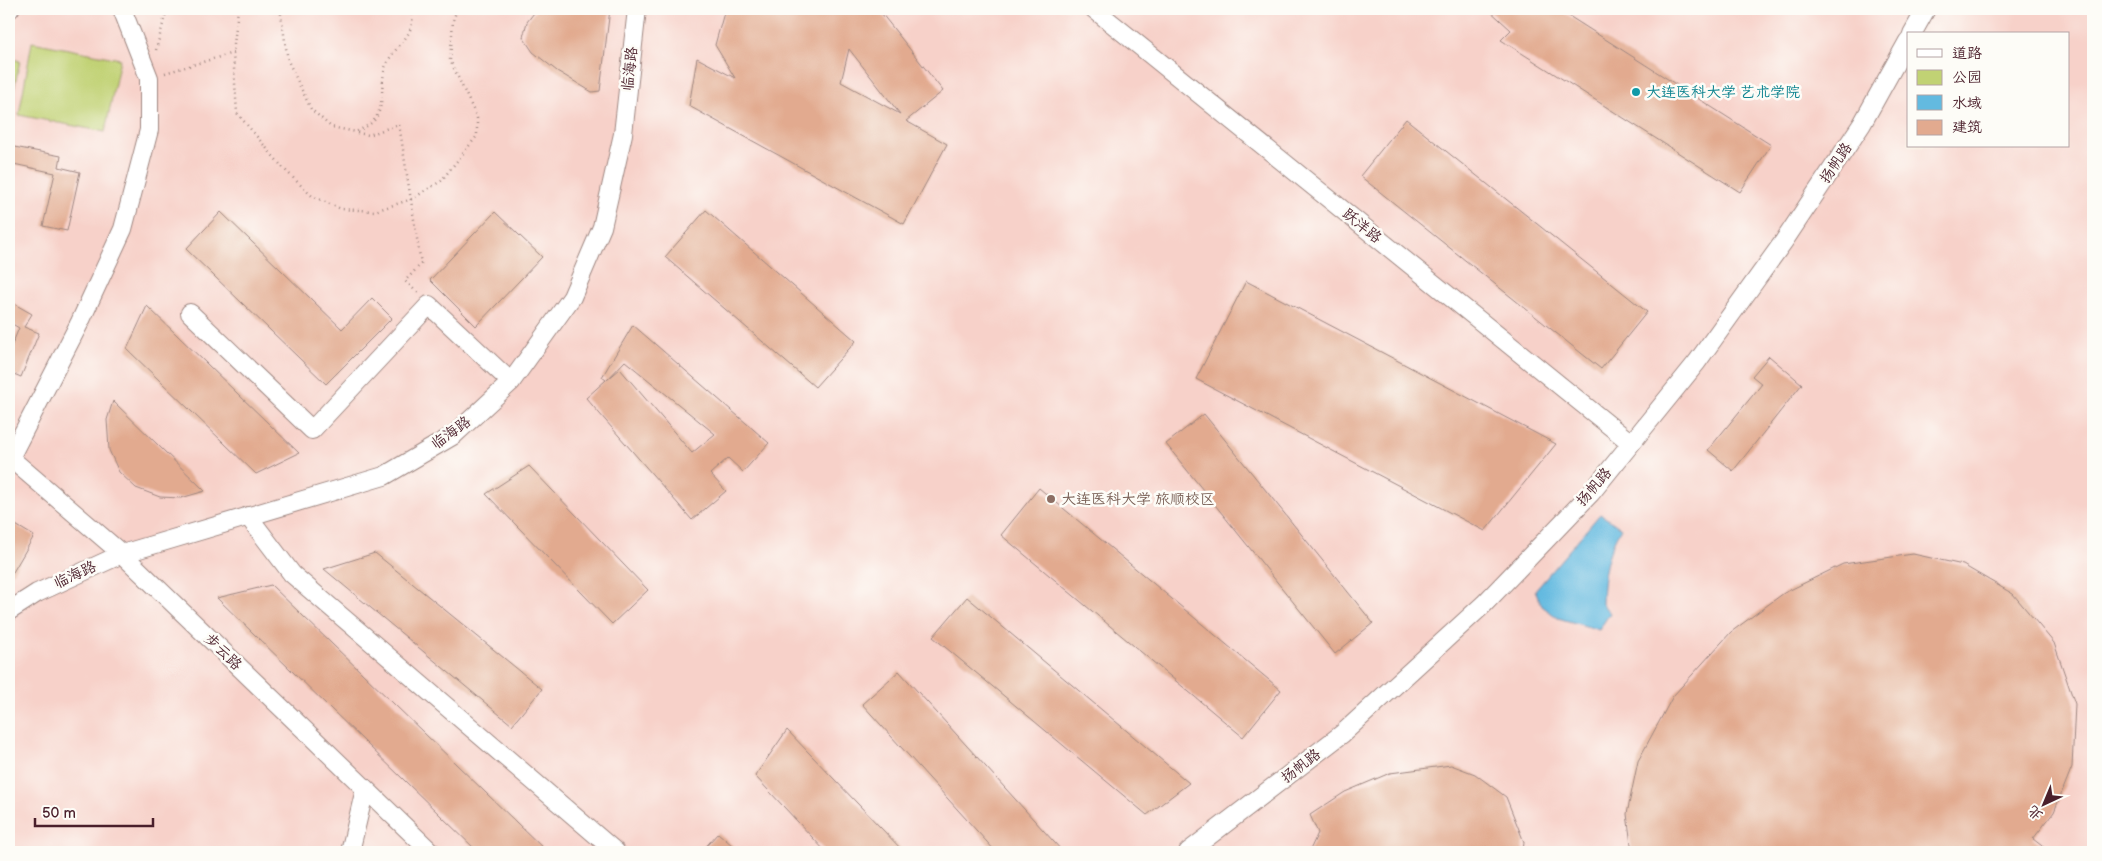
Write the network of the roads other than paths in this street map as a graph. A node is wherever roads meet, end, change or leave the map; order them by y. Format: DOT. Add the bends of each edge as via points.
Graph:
graph roads {
  1 [pos="122,9"];
  2 [pos="637,9"];
  3 [pos="1094,9"];
  4 [pos="1926,9"];
  5 [pos="1913,32"];
  6 [pos="1907,43"];
  7 [pos="190,313"];
  8 [pos="512,382"];
  9 [pos="1631,444"];
  10 [pos="9,458"];
  11 [pos="248,516"];
  12 [pos="122,554"];
  13 [pos="9,611"];
  14 [pos="365,789"];
  15 [pos="350,852"];
  16 [pos="431,852"];
  17 [pos="616,852"];
  18 [pos="1188,852"];
  1 -- 10 [label="street" via="149,78 149,130 123,229 80,322"];
  2 -- 8 [label="street, 临海路" via="623,134 602,227 572,297"];
  3 -- 9 [label="street, 跃洋路"];
  4 -- 5 [label="street"];
  6 -- 9 [label="street, 扬帆路" via="1862,124 1784,241 1697,362"];
  7 -- 8 [label="street" via="312,430 429,304"];
  8 -- 11 [label="street, 临海路" via="454,435 384,476"];
  9 -- 18 [label="street, 扬帆路" via="1591,493 1484,604 1342,734"];
  10 -- 12 [label="street, 步云路"];
  11 -- 12 [label="street, 临海路"];
  11 -- 17 [label="street" via="292,574"];
  12 -- 13 [label="street, 临海路" via="37,593"];
  12 -- 14 [label="street, 步云路"];
  14 -- 15 [label="street"];
  14 -- 16 [label="street, 步云路"];
}
